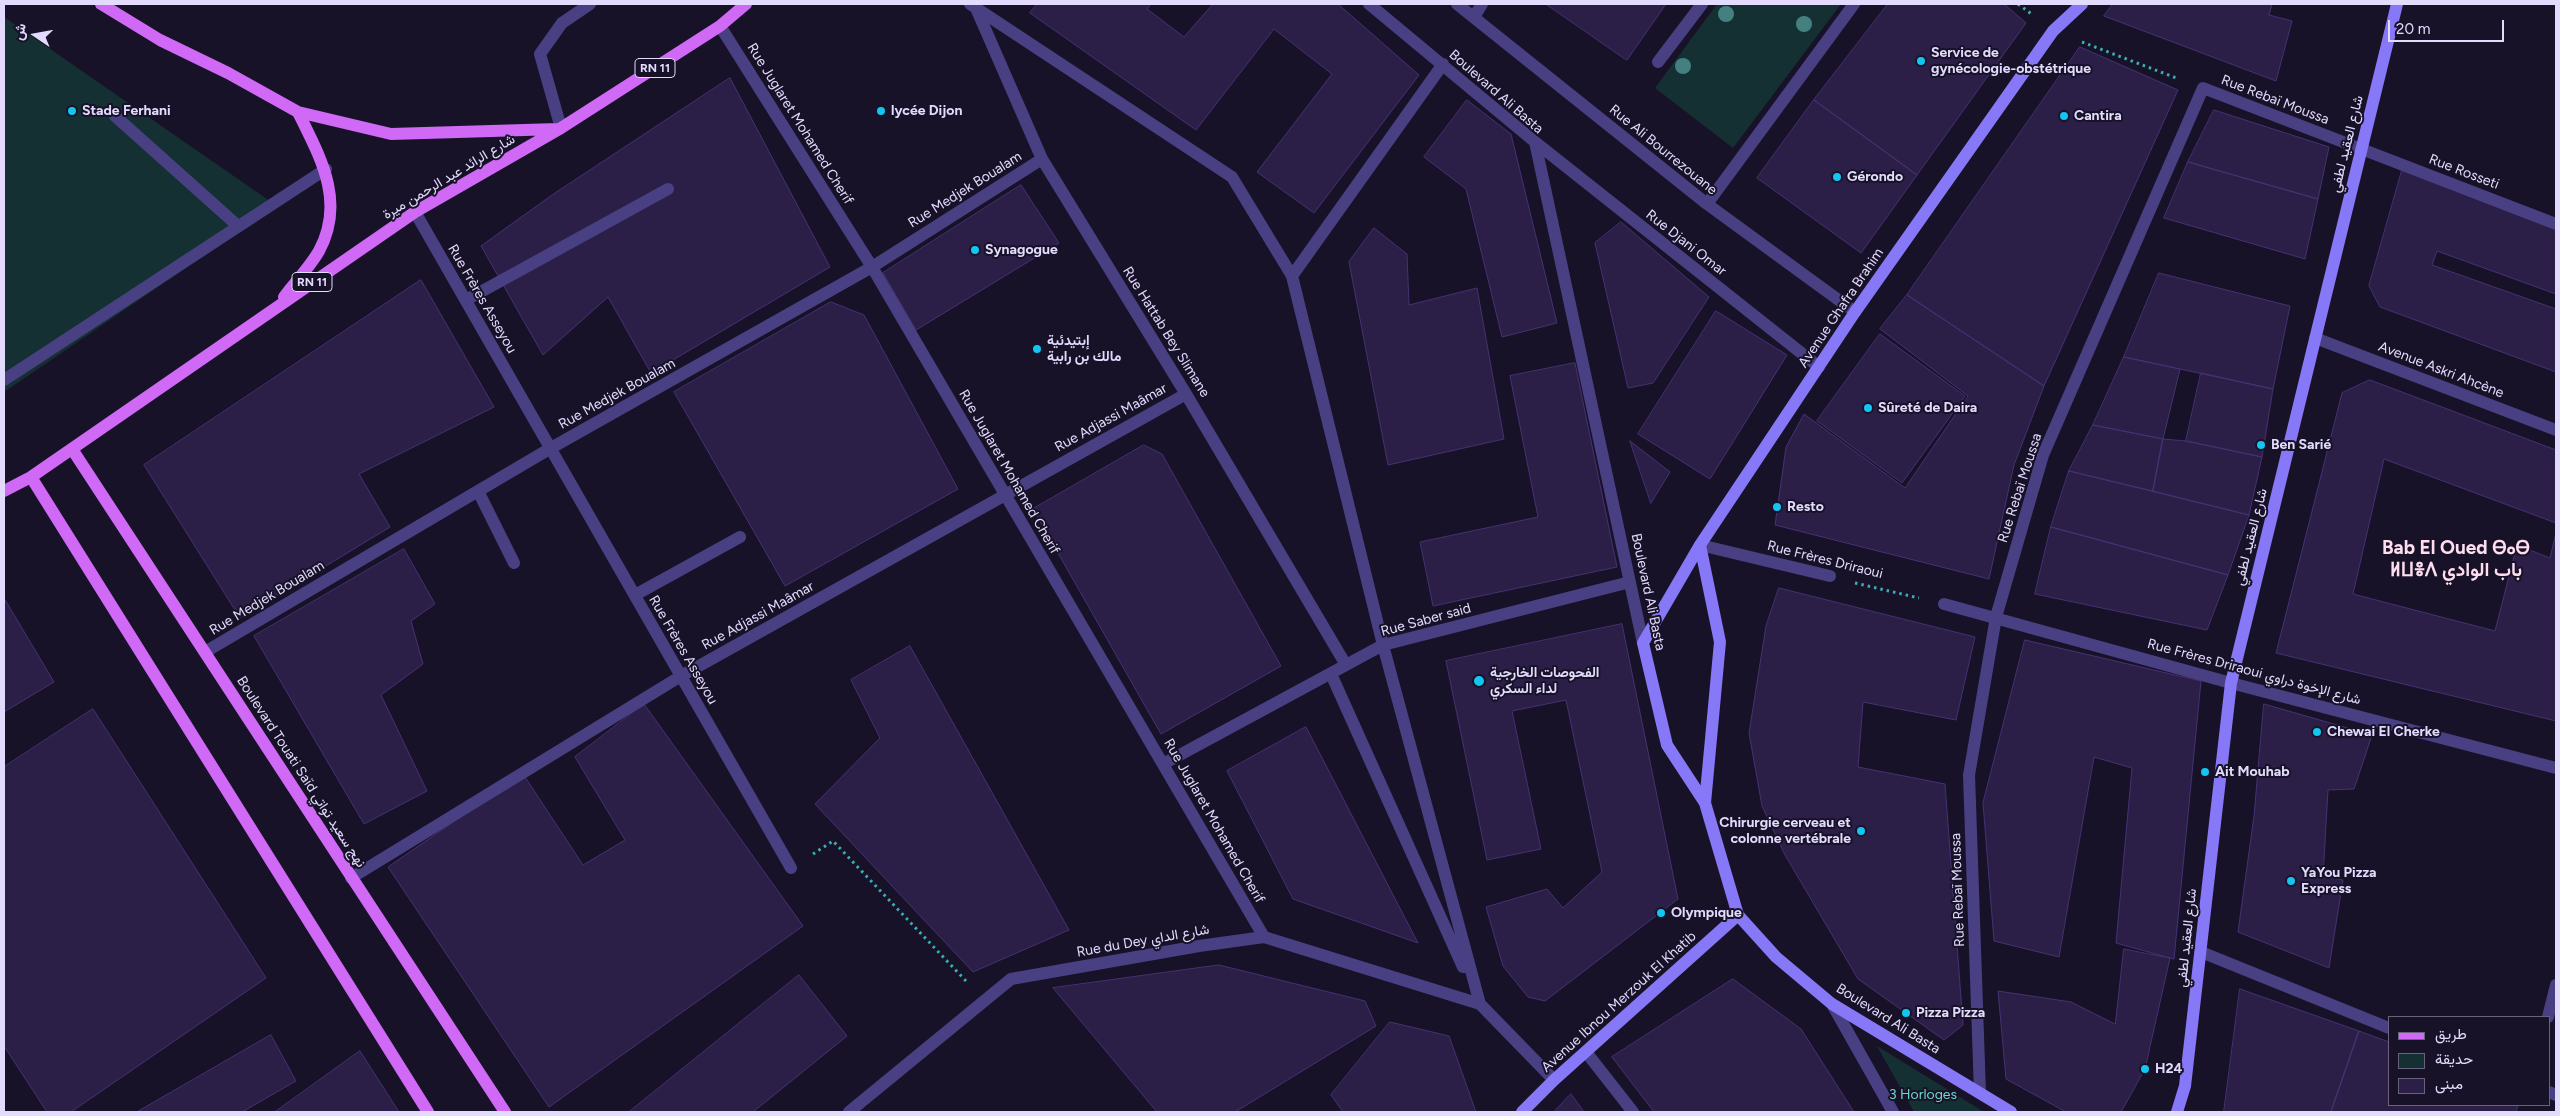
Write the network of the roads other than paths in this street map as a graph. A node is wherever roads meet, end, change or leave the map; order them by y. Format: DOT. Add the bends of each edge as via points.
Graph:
graph roads {
  1 [pos="101,4"];
  2 [pos="590,4"];
  3 [pos="746,4"];
  4 [pos="1369,4"];
  5 [pos="1457,4"];
  6 [pos="1482,4"];
  7 [pos="1702,4"];
  8 [pos="1854,4"];
  9 [pos="2082,4"];
  10 [pos="2397,4"];
  11 [pos="973,6"];
  12 [pos="1474,17"];
  13 [pos="720,26"];
  14 [pos="1658,62"];
  15 [pos="1443,64"];
  16 [pos="298,112"];
  17 [pos="115,116"];
  18 [pos="561,128"];
  19 [pos="1535,142"];
  20 [pos="2361,149"];
  21 [pos="1042,159"];
  22 [pos="326,169"];
  23 [pos="668,189"];
  24 [pos="1707,204"];
  25 [pos="415,212"];
  26 [pos="2556,224"];
  27 [pos="238,226"];
  28 [pos="872,267"];
  29 [pos="1292,276"];
  30 [pos="466,300"];
  31 [pos="278,305"];
  32 [pos="1855,312"];
  33 [pos="2315,338"];
  34 [pos="1819,367"];
  35 [pos="4,380"];
  36 [pos="1186,394"];
  37 [pos="2556,430"];
  38 [pos="550,448"];
  39 [pos="72,449"];
  40 [pos="31,477"];
  41 [pos="4,491"];
  42 [pos="478,491"];
  43 [pos="1005,495"];
  44 [pos="740,537"];
  45 [pos="1700,545"];
  46 [pos="514,563"];
  47 [pos="1830,576"];
  48 [pos="1630,582"];
  49 [pos="634,595"];
  50 [pos="1944,604"];
  51 [pos="1996,617"];
  52 [pos="1643,643"];
  53 [pos="1383,646"];
  54 [pos="205,652"];
  55 [pos="1346,665"];
  56 [pos="1331,674"];
  57 [pos="681,676"];
  58 [pos="2231,683"];
  59 [pos="1163,764"];
  60 [pos="2556,768"];
  61 [pos="1704,803"];
  62 [pos="791,868"];
  63 [pos="352,878"];
  64 [pos="1738,915"];
  65 [pos="1264,937"];
  66 [pos="2200,952"];
  67 [pos="2556,985"];
  68 [pos="1480,1004"];
  69 [pos="1832,1004"];
  70 [pos="2548,1016"];
  71 [pos="2388,1028"];
  72 [pos="1586,1052"];
  73 [pos="1554,1080"];
  74 [pos="2185,1086"];
  75 [pos="1980,1093"];
  76 [pos="428,1112"];
  77 [pos="505,1112"];
  78 [pos="850,1112"];
  79 [pos="1522,1112"];
  80 [pos="1633,1112"];
  81 [pos="1893,1112"];
  82 [pos="2011,1112"];
  83 [pos="2177,1112"];
  84 [pos="2187,1112"];
  1 -- 16 [label="main road" via="160,40"];
  2 -- 18 [label="street" via="562,23 540,54"];
  3 -- 13 [label="main road, شارع الرائد عبد الرحمن ميرة / RN 11"];
  4 -- 15 [label="street, Boulevard Ali Basta"];
  5 -- 12 [label="street, Rue Ali Bourrezouane"];
  6 -- 12 [label="street"];
  7 -- 14 [label="street"];
  8 -- 24 [label="street"];
  9 -- 32 [label="street, Avenue Ghafra Brahim" via="2054,31"];
  10 -- 20 [label="street, شارع العقيد لطفي"];
  11 -- 21 [label="street, Rue Hattab Bey Slimane"];
  11 -- 29 [label="street" via="1232,177"];
  12 -- 24 [label="street, Rue Ali Bourrezouane"];
  13 -- 18 [label="main road, شارع الرائد عبد الرحمن ميرة / RN 11"];
  13 -- 28 [label="street, Rue Juglaret Mohamed Cherif"];
  15 -- 19 [label="street, Boulevard Ali Basta"];
  15 -- 29 [label="street"];
  16 -- 18 [label="main road" via="390,134"];
  16 -- 22 [label="main road"];
  17 -- 27 [label="street"];
  18 -- 25 [label="main road, شارع الرائد عبد الرحمن ميرة / RN 11"];
  19 -- 34 [label="street, Rue Djani Omar"];
  19 -- 48 [label="street, Boulevard Ali Basta"];
  20 -- 26 [label="street, Rue Rosseti"];
  20 -- 33 [label="street, شارع العقيد لطفي"];
  20 -- 51 [label="street, Rue Rebaï Moussa" via="2202,88 2043,455"];
  21 -- 28 [label="street, Rue Medjek Boualam"];
  21 -- 36 [label="street, Rue Hattab Bey Slimane"];
  22 -- 27 [label="street"];
  22 -- 31 [label="main road" via="330,196 329,225 319,251"];
  23 -- 30 [label="street"];
  24 -- 32 [label="street, Rue Ali Bourrezouane"];
  25 -- 30 [label="street, Rue Frères Asseyou"];
  25 -- 31 [label="main road, شارع الرائد عبد الرحمن ميرة / RN 11"];
  27 -- 35 [label="street"];
  28 -- 38 [label="street, Rue Medjek Boualam"];
  28 -- 43 [label="street, Rue Juglaret Mohamed Cherif"];
  29 -- 53 [label="street"];
  30 -- 38 [label="street, Rue Frères Asseyou"];
  31 -- 39 [label="main road, شارع الرائد عبد الرحمن ميرة / RN 11"];
  32 -- 34 [label="street, Avenue Ghafra Brahim"];
  33 -- 37 [label="street, Avenue Askri Ahcène"];
  33 -- 58 [label="street, شارع العقيد لطفي"];
  34 -- 45 [label="street, Avenue Ghafra Brahim"];
  36 -- 43 [label="street, Rue Adjassi Maâmar"];
  36 -- 55 [label="street, Rue Hattab Bey Slimane"];
  38 -- 42 [label="street, Rue Medjek Boualam"];
  38 -- 49 [label="street, Rue Frères Asseyou"];
  39 -- 40 [label="main road, RN 11"];
  39 -- 54 [label="main road, Boulevard Touati Saïd نهج سعيد تواتي"];
  40 -- 41 [label="main road, RN 11"];
  40 -- 76 [label="main road"];
  42 -- 46 [label="street"];
  42 -- 54 [label="street, Rue Medjek Boualam"];
  43 -- 57 [label="street, Rue Adjassi Maâmar"];
  43 -- 59 [label="street, Rue Juglaret Mohamed Cherif"];
  44 -- 49 [label="street"];
  45 -- 47 [label="street, Rue Frères Driraoui"];
  45 -- 52 [label="street, Avenue Ghafra Brahim"];
  45 -- 61 [label="street" via="1720,642"];
  48 -- 52 [label="street, Boulevard Ali Basta"];
  48 -- 53 [label="street, Rue Saber said"];
  49 -- 57 [label="street, Rue Frères Asseyou"];
  50 -- 51 [label="street, Rue Frères Driraoui شارع الإخوة دراوي"];
  51 -- 58 [label="street, Rue Frères Driraoui شارع الإخوة دراوي"];
  51 -- 75 [label="street, Rue Rebaï Moussa" via="1969,775"];
  52 -- 61 [label="street, Boulevard Ali Basta" via="1667,745"];
  53 -- 55 [label="street, Rue Saber said"];
  53 -- 68 [label="street"];
  54 -- 63 [label="main road, Boulevard Touati Saïd نهج سعيد تواتي"];
  55 -- 56 [label="street, Rue Saber said"];
  56 -- 59 [label="street, Rue Saber said"];
  56 -- 68 [label="street"];
  57 -- 62 [label="street, Rue Frères Asseyou"];
  57 -- 63 [label="street, Rue Adjassi Maâmar"];
  58 -- 60 [label="street, Rue Frères Driraoui شارع الإخوة دراوي"];
  58 -- 66 [label="street, شارع العقيد لطفي"];
  59 -- 65 [label="street, Rue Juglaret Mohamed Cherif"];
  61 -- 64 [label="street, Boulevard Ali Basta"];
  63 -- 77 [label="main road, Boulevard Touati Saïd نهج سعيد تواتي"];
  64 -- 69 [label="street, Boulevard Ali Basta" via="1776,956"];
  64 -- 72 [label="street, Avenue Ibnou Merzouk El Khatib"];
  65 -- 68 [label="street, Rue du Dey شارع الداي"];
  65 -- 78 [label="street, Rue du Dey شارع الداي" via="1011,979"];
  66 -- 71 [label="street"];
  66 -- 74 [label="street, شارع العقيد لطفي"];
  67 -- 70 [label="street"];
  68 -- 73 [label="street"];
  69 -- 75 [label="street, Boulevard Ali Basta"];
  69 -- 81 [label="street"];
  72 -- 73 [label="street, Avenue Ibnou Merzouk El Khatib"];
  72 -- 80 [label="street"];
  73 -- 79 [label="street, Avenue Ibnou Merzouk El Khatib"];
  74 -- 83 [label="street"];
  74 -- 84 [label="street"];
  75 -- 82 [label="street, Boulevard Ali Basta"];
}
